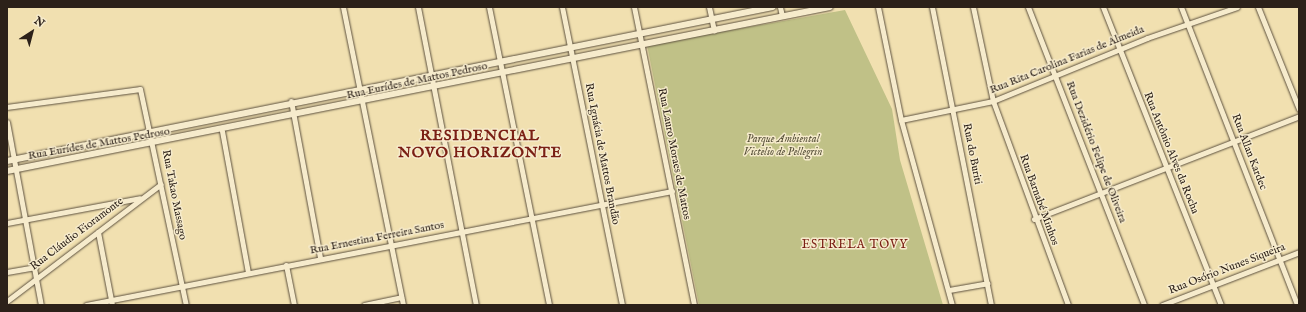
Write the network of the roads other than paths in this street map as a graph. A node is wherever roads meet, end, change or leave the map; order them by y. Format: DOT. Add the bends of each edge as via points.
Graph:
graph roads {
  1 [pos="343,7"];
  2 [pos="418,7"];
  3 [pos="489,7"];
  4 [pos="562,7"];
  5 [pos="634,7"];
  6 [pos="709,7"];
  7 [pos="773,7"];
  8 [pos="780,7"];
  9 [pos="830,7"];
  10 [pos="878,7"];
  11 [pos="932,7"];
  12 [pos="973,7"];
  13 [pos="1028,7"];
  14 [pos="1103,7"];
  15 [pos="1181,7"];
  16 [pos="1237,7"];
  17 [pos="1258,7"];
  18 [pos="782,16"];
  19 [pos="712,20"];
  20 [pos="1188,25"];
  21 [pos="714,30"];
  22 [pos="639,32"];
  23 [pos="642,44"];
  24 [pos="570,46"];
  25 [pos="1119,49"];
  26 [pos="573,58"];
  27 [pos="500,60"];
  28 [pos="431,73"];
  29 [pos="504,73"];
  30 [pos="1056,76"];
  31 [pos="359,87"];
  32 [pos="434,88"];
  33 [pos="290,101"];
  34 [pos="993,101"];
  35 [pos="363,103"];
  36 [pos="7,107"];
  37 [pos="1299,109"];
  38 [pos="953,111"];
  39 [pos="1299,116"];
  40 [pos="294,117"];
  41 [pos="901,120"];
  42 [pos="7,122"];
  43 [pos="150,131"];
  44 [pos="222,131"];
  45 [pos="1234,141"];
  46 [pos="154,144"];
  47 [pos="15,159"];
  48 [pos="7,161"];
  49 [pos="1167,168"];
  50 [pos="17,169"];
  51 [pos="7,171"];
  52 [pos="161,184"];
  53 [pos="672,191"];
  54 [pos="1101,194"];
  55 [pos="140,198"];
  56 [pos="602,204"];
  57 [pos="28,219"];
  58 [pos="532,219"];
  59 [pos="1034,219"];
  60 [pos="7,223"];
  61 [pos="98,232"];
  62 [pos="463,232"];
  63 [pos="390,244"];
  64 [pos="1299,252"];
  65 [pos="320,258"];
  66 [pos="1279,260"];
  67 [pos="286,265"];
  68 [pos="36,267"];
  69 [pos="7,272"];
  70 [pos="248,272"];
  71 [pos="37,276"];
  72 [pos="987,283"];
  73 [pos="1214,285"];
  74 [pos="182,286"];
  75 [pos="949,290"];
  76 [pos="401,297"];
  77 [pos="7,301"];
  78 [pos="112,302"];
  79 [pos="41,305"];
  80 [pos="86,305"];
  81 [pos="186,305"];
  82 [pos="294,305"];
  83 [pos="364,305"];
  84 [pos="402,305"];
  85 [pos="476,305"];
  86 [pos="549,305"];
  87 [pos="622,305"];
  88 [pos="694,305"];
  89 [pos="952,305"];
  90 [pos="991,305"];
  91 [pos="1068,305"];
  92 [pos="1144,305"];
  93 [pos="1162,305"];
  94 [pos="1221,305"];
  95 [pos="1297,305"];
  1 -- 31 [label="street"];
  2 -- 28 [label="street"];
  3 -- 27 [label="street"];
  4 -- 24 [label="street, Rua Ignácia de Mattos Brandão"];
  5 -- 22 [label="street, Rua Lauro Moraes de Mattos"];
  6 -- 19 [label="street"];
  7 -- 19 [label="street, Rua Eurídes de Mattos Pedroso"];
  8 -- 18 [label="street"];
  9 -- 18 [label="street, Rua Eurídes de Mattos Pedroso"];
  10 -- 41 [label="street"];
  11 -- 38 [label="street, Rua do Buriti"];
  12 -- 34 [label="street, Rua Barnabé Minhos"];
  13 -- 30 [label="street, Rua Dezidério Felipe de Oliveira"];
  14 -- 25 [label="street, Rua Antônio Alves da Rocha"];
  15 -- 20 [label="street, Rua Allan Kardec"];
  16 -- 20 [label="street, Rua Rita Carolina Farias de Almeida"];
  17 -- 37 [label="street"];
  18 -- 21 [label="street, Rua Eurídes de Mattos Pedroso"];
  19 -- 21 [label="street"];
  19 -- 22 [label="street, Rua Eurídes de Mattos Pedroso"];
  20 -- 25 [label="street, Rua Rita Carolina Farias de Almeida"];
  20 -- 45 [label="street, Rua Allan Kardec"];
  21 -- 23 [label="street, Rua Eurídes de Mattos Pedroso"];
  22 -- 23 [label="street, Rua Lauro Moraes de Mattos"];
  22 -- 24 [label="street, Rua Eurídes de Mattos Pedroso"];
  23 -- 26 [label="street, Rua Eurídes de Mattos Pedroso"];
  23 -- 53 [label="street, Rua Lauro Moraes de Mattos"];
  24 -- 26 [label="street, Rua Ignácia de Mattos Brandão"];
  24 -- 27 [label="street, Rua Eurídes de Mattos Pedroso"];
  25 -- 30 [label="street, Rua Rita Carolina Farias de Almeida"];
  25 -- 49 [label="street, Rua Antônio Alves da Rocha"];
  26 -- 29 [label="street, Rua Eurídes de Mattos Pedroso"];
  26 -- 56 [label="street, Rua Ignácia de Mattos Brandão"];
  27 -- 28 [label="street, Rua Eurídes de Mattos Pedroso"];
  27 -- 29 [label="street"];
  28 -- 31 [label="street, Rua Eurídes de Mattos Pedroso"];
  28 -- 32 [label="street"];
  29 -- 32 [label="street, Rua Eurídes de Mattos Pedroso"];
  29 -- 58 [label="street"];
  30 -- 34 [label="street, Rua Rita Carolina Farias de Almeida"];
  30 -- 54 [label="street, Rua Dezidério Felipe de Oliveira"];
  31 -- 33 [label="street, Rua Eurídes de Mattos Pedroso"];
  31 -- 35 [label="street"];
  32 -- 35 [label="street, Rua Eurídes de Mattos Pedroso"];
  32 -- 62 [label="street"];
  33 -- 40 [label="street"];
  33 -- 43 [label="street, Rua Eurídes de Mattos Pedroso"];
  34 -- 38 [label="street, Rua Rita Carolina Farias de Almeida"];
  34 -- 59 [label="street, Rua Barnabé Minhos"];
  35 -- 40 [label="street, Rua Eurídes de Mattos Pedroso"];
  35 -- 63 [label="street"];
  36 -- 43 [label="street, Rua Takao Massago" via="140,88"];
  38 -- 41 [label="street, Rua Rita Carolina Farias de Almeida"];
  38 -- 72 [label="street, Rua do Buriti"];
  39 -- 45 [label="street"];
  40 -- 44 [label="street, Rua Eurídes de Mattos Pedroso"];
  40 -- 65 [label="street"];
  41 -- 75 [label="street"];
  42 -- 47 [label="street"];
  43 -- 46 [label="street, Rua Takao Massago"];
  43 -- 47 [label="street, Rua Eurídes de Mattos Pedroso"];
  44 -- 46 [label="street, Rua Eurídes de Mattos Pedroso"];
  44 -- 70 [label="street"];
  45 -- 49 [label="street"];
  45 -- 66 [label="street, Rua Allan Kardec"];
  46 -- 50 [label="street, Rua Eurídes de Mattos Pedroso"];
  46 -- 52 [label="street, Rua Takao Massago"];
  47 -- 48 [label="street, Rua Eurídes de Mattos Pedroso"];
  47 -- 50 [label="street"];
  49 -- 54 [label="street"];
  49 -- 73 [label="street, Rua Antônio Alves da Rocha"];
  50 -- 51 [label="street, Rua Eurídes de Mattos Pedroso"];
  50 -- 57 [label="street"];
  52 -- 55 [label="street, Rua Cláudio Fioramonte"];
  52 -- 74 [label="street, Rua Takao Massago"];
  53 -- 56 [label="street, Rua Ernestina Ferreira Santos"];
  53 -- 88 [label="street, Rua Lauro Moraes de Mattos"];
  54 -- 59 [label="street"];
  54 -- 92 [label="street, Rua Dezidério Felipe de Oliveira"];
  55 -- 57 [label="street"];
  55 -- 61 [label="street, Rua Cláudio Fioramonte"];
  56 -- 58 [label="street, Rua Ernestina Ferreira Santos"];
  56 -- 87 [label="street, Rua Ignácia de Mattos Brandão"];
  57 -- 60 [label="street"];
  57 -- 68 [label="street"];
  58 -- 62 [label="street, Rua Ernestina Ferreira Santos"];
  58 -- 86 [label="street"];
  59 -- 91 [label="street, Rua Barnabé Minhos"];
  61 -- 71 [label="street, Rua Cláudio Fioramonte"];
  61 -- 78 [label="street"];
  62 -- 63 [label="street, Rua Ernestina Ferreira Santos"];
  62 -- 85 [label="street"];
  63 -- 65 [label="street, Rua Ernestina Ferreira Santos"];
  63 -- 76 [label="street"];
  64 -- 66 [label="street, Rua Osório Nunes Siqueira"];
  65 -- 67 [label="street, Rua Ernestina Ferreira Santos"];
  66 -- 73 [label="street, Rua Osório Nunes Siqueira"];
  66 -- 95 [label="street, Rua Allan Kardec"];
  67 -- 70 [label="street, Rua Ernestina Ferreira Santos"];
  67 -- 82 [label="street"];
  68 -- 69 [label="street"];
  68 -- 71 [label="street"];
  70 -- 74 [label="street, Rua Ernestina Ferreira Santos"];
  71 -- 77 [label="street, Rua Cláudio Fioramonte"];
  71 -- 79 [label="street"];
  72 -- 75 [label="street"];
  72 -- 90 [label="street, Rua do Buriti"];
  73 -- 93 [label="street, Rua Osório Nunes Siqueira"];
  73 -- 94 [label="street, Rua Antônio Alves da Rocha"];
  74 -- 78 [label="street, Rua Ernestina Ferreira Santos"];
  74 -- 81 [label="street, Rua Takao Massago"];
  75 -- 89 [label="street"];
  76 -- 83 [label="street"];
  76 -- 84 [label="street"];
  78 -- 80 [label="street, Rua Ernestina Ferreira Santos"];
}
